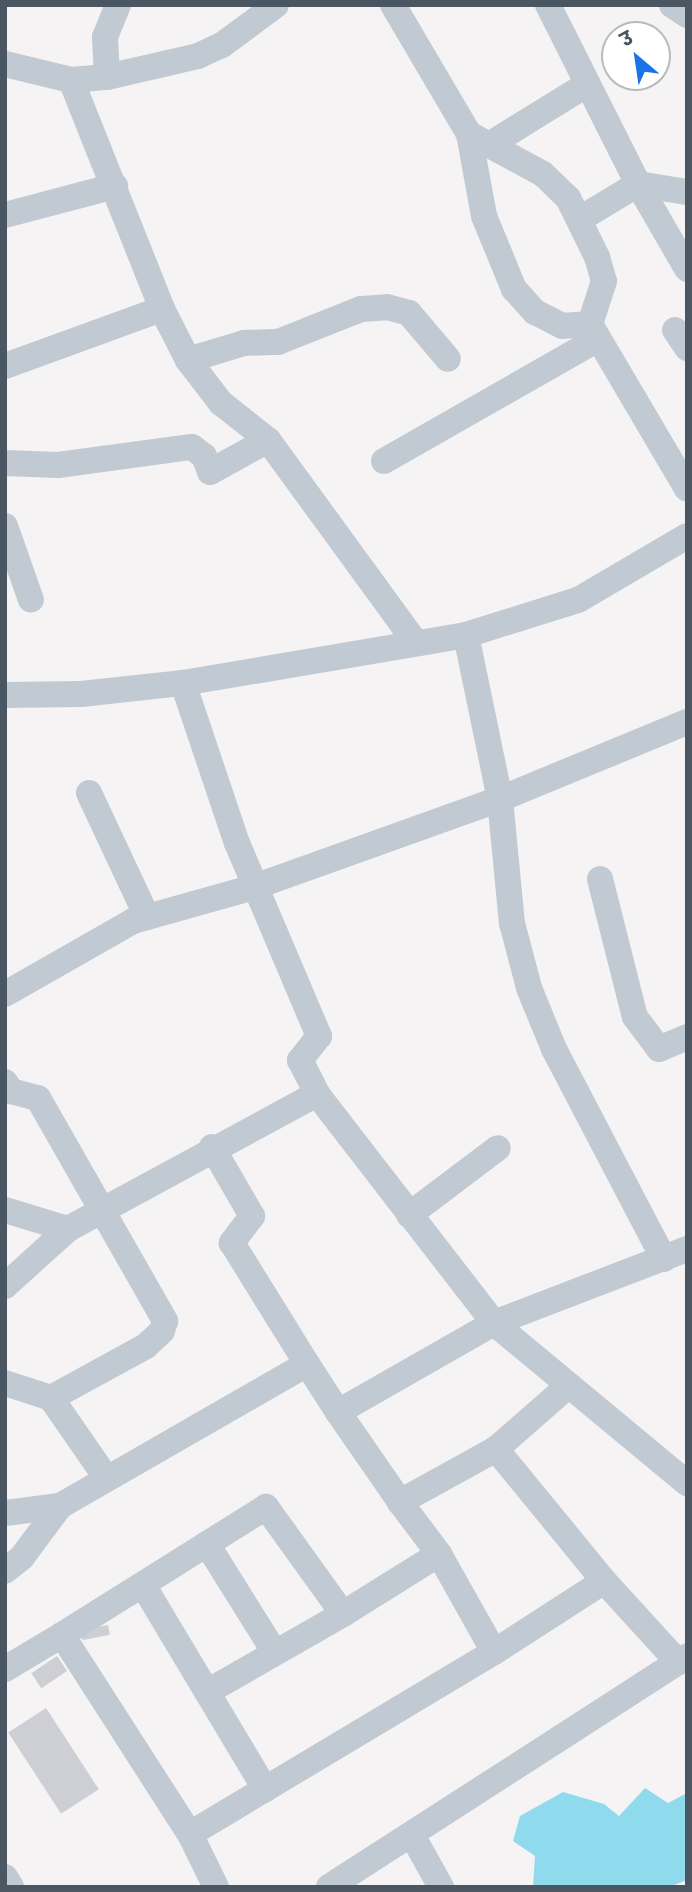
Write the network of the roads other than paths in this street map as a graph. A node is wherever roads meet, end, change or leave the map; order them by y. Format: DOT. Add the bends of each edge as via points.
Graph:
graph roads {
  1 [pos="118,5"];
  2 [pos="276,5"];
  3 [pos="393,5"];
  4 [pos="548,5"];
  5 [pos="672,5"];
  6 [pos="687,15"];
  7 [pos="5,64"];
  8 [pos="107,77"];
  9 [pos="71,80"];
  10 [pos="586,85"];
  11 [pos="481,139"];
  12 [pos="638,184"];
  13 [pos="114,187"];
  14 [pos="687,192"];
  15 [pos="5,215"];
  16 [pos="580,219"];
  17 [pos="687,268"];
  18 [pos="162,309"];
  19 [pos="594,332"];
  20 [pos="448,359"];
  21 [pos="188,360"];
  22 [pos="5,366"];
  23 [pos="268,440"];
  24 [pos="384,461"];
  25 [pos="5,463"];
  26 [pos="687,489"];
  27 [pos="5,526"];
  28 [pos="687,536"];
  29 [pos="31,600"];
  30 [pos="466,635"];
  31 [pos="416,643"];
  32 [pos="183,683"];
  33 [pos="5,695"];
  34 [pos="687,722"];
  35 [pos="89,793"];
  36 [pos="500,799"];
  37 [pos="600,879"];
  38 [pos="254,887"];
  39 [pos="147,917"];
  40 [pos="5,994"];
  41 [pos="687,1037"];
  42 [pos="5,1082"];
  43 [pos="317,1094"];
  44 [pos="212,1147"];
  45 [pos="498,1148"];
  46 [pos="5,1210"];
  47 [pos="100,1211"];
  48 [pos="409,1215"];
  49 [pos="68,1229"];
  50 [pos="679,1257"];
  51 [pos="5,1286"];
  52 [pos="494,1323"];
  53 [pos="307,1364"];
  54 [pos="5,1383"];
  55 [pos="568,1386"];
  56 [pos="51,1398"];
  57 [pos="338,1412"];
  58 [pos="496,1449"];
  59 [pos="107,1479"];
  60 [pos="687,1483"];
  61 [pos="400,1502"];
  62 [pos="60,1506"];
  63 [pos="5,1513"];
  64 [pos="208,1544"];
  65 [pos="439,1554"];
  66 [pos="5,1571"];
  67 [pos="604,1581"];
  68 [pos="144,1585"];
  69 [pos="343,1614"];
  70 [pos="61,1635"];
  71 [pos="494,1652"];
  72 [pos="275,1653"];
  73 [pos="682,1659"];
  74 [pos="5,1669"];
  75 [pos="207,1692"];
  76 [pos="265,1789"];
  77 [pos="190,1835"];
  78 [pos="412,1835"];
  79 [pos="5,1877"];
  80 [pos="11,1887"];
  81 [pos="216,1887"];
  82 [pos="329,1887"];
  83 [pos="441,1887"];
  1 -- 8 [label="street" via="105,37"];
  2 -- 8 [label="street" via="198,56"];
  3 -- 11 [label="street"];
  4 -- 10 [label="street"];
  5 -- 6 [label="street"];
  7 -- 9 [label="street"];
  8 -- 9 [label="street"];
  9 -- 13 [label="street"];
  10 -- 11 [label="street"];
  10 -- 12 [label="street"];
  11 -- 16 [label="street" via="543,174 568,198"];
  11 -- 19 [label="street" via="484,216 514,289 535,312 562,326"];
  12 -- 14 [label="street"];
  12 -- 16 [label="street"];
  12 -- 17 [label="street"];
  13 -- 15 [label="street"];
  13 -- 18 [label="street"];
  16 -- 19 [label="street" via="604,281"];
  18 -- 21 [label="street"];
  18 -- 22 [label="street"];
  19 -- 24 [label="street"];
  19 -- 26 [label="street"];
  20 -- 21 [label="street" via="417,320 387,307 361,309 278,342 244,343"];
  21 -- 23 [label="street" via="221,403"];
  23 -- 25 [label="street" via="210,472 204,456 192,447 58,465"];
  23 -- 31 [label="street"];
  27 -- 29 [label="street"];
  28 -- 30 [label="street" via="578,600"];
  30 -- 31 [label="street"];
  30 -- 36 [label="street"];
  31 -- 32 [label="street"];
  32 -- 33 [label="street" via="81,694"];
  32 -- 38 [label="street"];
  34 -- 36 [label="street"];
  35 -- 39 [label="street"];
  36 -- 38 [label="street"];
  36 -- 50 [label="street" via="512,923 529,988 554,1049"];
  37 -- 41 [label="street" via="635,1017 659,1049"];
  38 -- 39 [label="street"];
  38 -- 43 [label="street" via="319,1036 300,1059"];
  39 -- 40 [label="street" via="73,952"];
  42 -- 47 [label="street" via="11,1091 38,1098"];
  43 -- 44 [label="street"];
  43 -- 48 [label="street"];
  44 -- 47 [label="street"];
  44 -- 53 [label="street" via="252,1216 232,1243"];
  45 -- 48 [label="street"];
  46 -- 49 [label="street"];
  47 -- 49 [label="street"];
  47 -- 56 [label="street" via="165,1321 162,1331 146,1346"];
  48 -- 52 [label="street"];
  49 -- 51 [label="street"];
  50 -- 52 [label="street"];
  52 -- 55 [label="street"];
  52 -- 57 [label="street"];
  53 -- 57 [label="street"];
  53 -- 59 [label="street"];
  54 -- 56 [label="street"];
  55 -- 58 [label="street"];
  55 -- 60 [label="street"];
  56 -- 59 [label="street"];
  57 -- 61 [label="street"];
  58 -- 61 [label="street"];
  58 -- 67 [label="street"];
  59 -- 62 [label="street"];
  61 -- 65 [label="street"];
  62 -- 63 [label="street"];
  62 -- 66 [label="street"];
  64 -- 68 [label="street"];
  64 -- 69 [label="street" via="271,1508"];
  64 -- 72 [label="street"];
  65 -- 69 [label="street"];
  65 -- 71 [label="street"];
  67 -- 71 [label="street"];
  67 -- 73 [label="street"];
  68 -- 70 [label="street"];
  68 -- 75 [label="street"];
  69 -- 72 [label="street"];
  70 -- 74 [label="street"];
  70 -- 77 [label="street"];
  71 -- 76 [label="street"];
  72 -- 75 [label="street"];
  73 -- 78 [label="street"];
  75 -- 76 [label="street"];
  76 -- 77 [label="street"];
  77 -- 81 [label="street"];
  78 -- 82 [label="street"];
  78 -- 83 [label="street"];
  79 -- 80 [label="street"];
}
